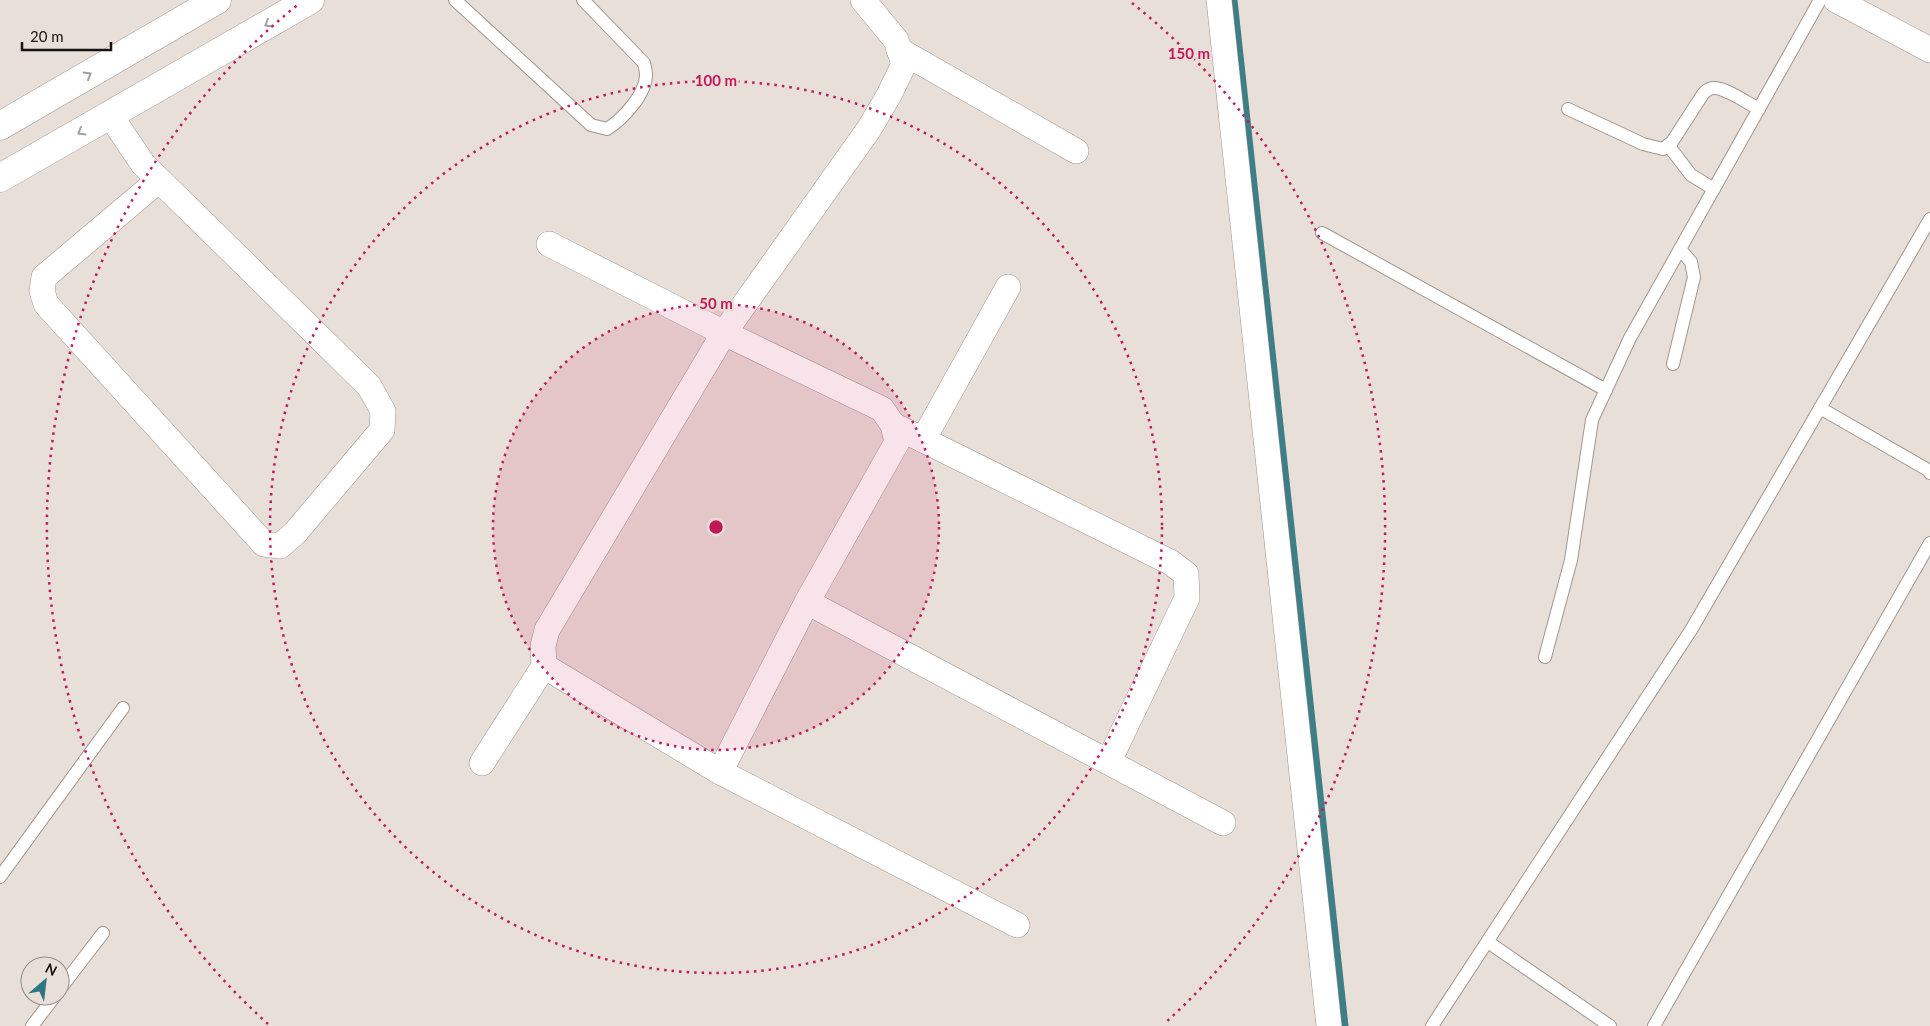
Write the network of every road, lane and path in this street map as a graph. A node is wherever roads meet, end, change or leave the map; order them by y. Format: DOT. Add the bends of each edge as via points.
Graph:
graph roads {
  1 [pos="217,0"];
  2 [pos="310,0"];
  3 [pos="455,0"];
  4 [pos="583,0"];
  5 [pos="864,0"];
  6 [pos="1219,0"];
  7 [pos="1820,0"];
  8 [pos="1836,0"];
  9 [pos="900,50"];
  10 [pos="1930,50"];
  11 [pos="1568,109"];
  12 [pos="1759,109"];
  13 [pos="110,115"];
  14 [pos="0,126"];
  15 [pos="1668,146"];
  16 [pos="1076,151"];
  17 [pos="0,178"];
  18 [pos="159,180"];
  19 [pos="1714,189"];
  20 [pos="1930,218"];
  21 [pos="1322,233"];
  22 [pos="549,244"];
  23 [pos="1680,250"];
  24 [pos="1008,287"];
  25 [pos="724,333"];
  26 [pos="1673,364"];
  27 [pos="1606,390"];
  28 [pos="1820,408"];
  29 [pos="893,425"];
  30 [pos="923,440"];
  31 [pos="1930,473"];
  32 [pos="1930,543"];
  33 [pos="807,602"];
  34 [pos="1545,657"];
  35 [pos="544,666"];
  36 [pos="123,708"];
  37 [pos="1109,761"];
  38 [pos="482,763"];
  39 [pos="720,772"];
  40 [pos="1223,823"];
  41 [pos="0,877"];
  42 [pos="1017,925"];
  43 [pos="103,933"];
  44 [pos="1488,942"];
  45 [pos="70,976"];
  46 [pos="47,1006"];
  47 [pos="32,1026"];
  48 [pos="1329,1026"];
  49 [pos="1432,1026"];
  50 [pos="1610,1026"];
  51 [pos="1654,1026"];
  14 -- 1 [label="main road, one-way"];
  2 -- 13 [label="main road, one-way"];
  3 -- 4 [label="lane" via="591,125 607,129 642,93 646,75 644,63"];
  5 -- 9 [label="street" via="896,40"];
  6 -- 48 [label="street"];
  7 -- 12 [label="lane"];
  8 -- 10 [label="street"];
  9 -- 16 [label="street"];
  9 -- 25 [label="street" via="904,64 869,129"];
  11 -- 15 [label="lane" via="1655,148"];
  12 -- 15 [label="lane" via="1724,90 1708,89"];
  12 -- 19 [label="lane"];
  13 -- 17 [label="main road, one-way"];
  13 -- 18 [label="street" via="143,164"];
  15 -- 19 [label="lane" via="1692,175"];
  18 -- 18 [label="street" via="369,386 383,411 382,430 295,533 280,546 264,544 46,304 42,291 44,277"];
  19 -- 23 [label="lane"];
  20 -- 28 [label="lane"];
  21 -- 27 [label="lane"];
  22 -- 25 [label="street"];
  23 -- 26 [label="lane" via="1690,262 1694,277"];
  23 -- 27 [label="lane" via="1630,338"];
  24 -- 30 [label="street"];
  25 -- 29 [label="street" via="882,409"];
  25 -- 35 [label="street" via="547,630 543,646"];
  27 -- 34 [label="lane" via="1592,420 1571,560"];
  28 -- 31 [label="lane"];
  28 -- 44 [label="lane" via="1691,630"];
  29 -- 30 [label="street"];
  29 -- 33 [label="street" via="896,442"];
  30 -- 37 [label="street" via="1170,562 1186,574 1187,598"];
  32 -- 51 [label="lane"];
  33 -- 37 [label="street"];
  33 -- 39 [label="street"];
  35 -- 38 [label="street"];
  35 -- 39 [label="street"];
  36 -- 41 [label="lane"];
  37 -- 40 [label="street"];
  39 -- 42 [label="street"];
  43 -- 45 [label="lane"];
  44 -- 49 [label="lane"];
  44 -- 50 [label="lane"];
  46 -- 47 [label="lane"];
}
